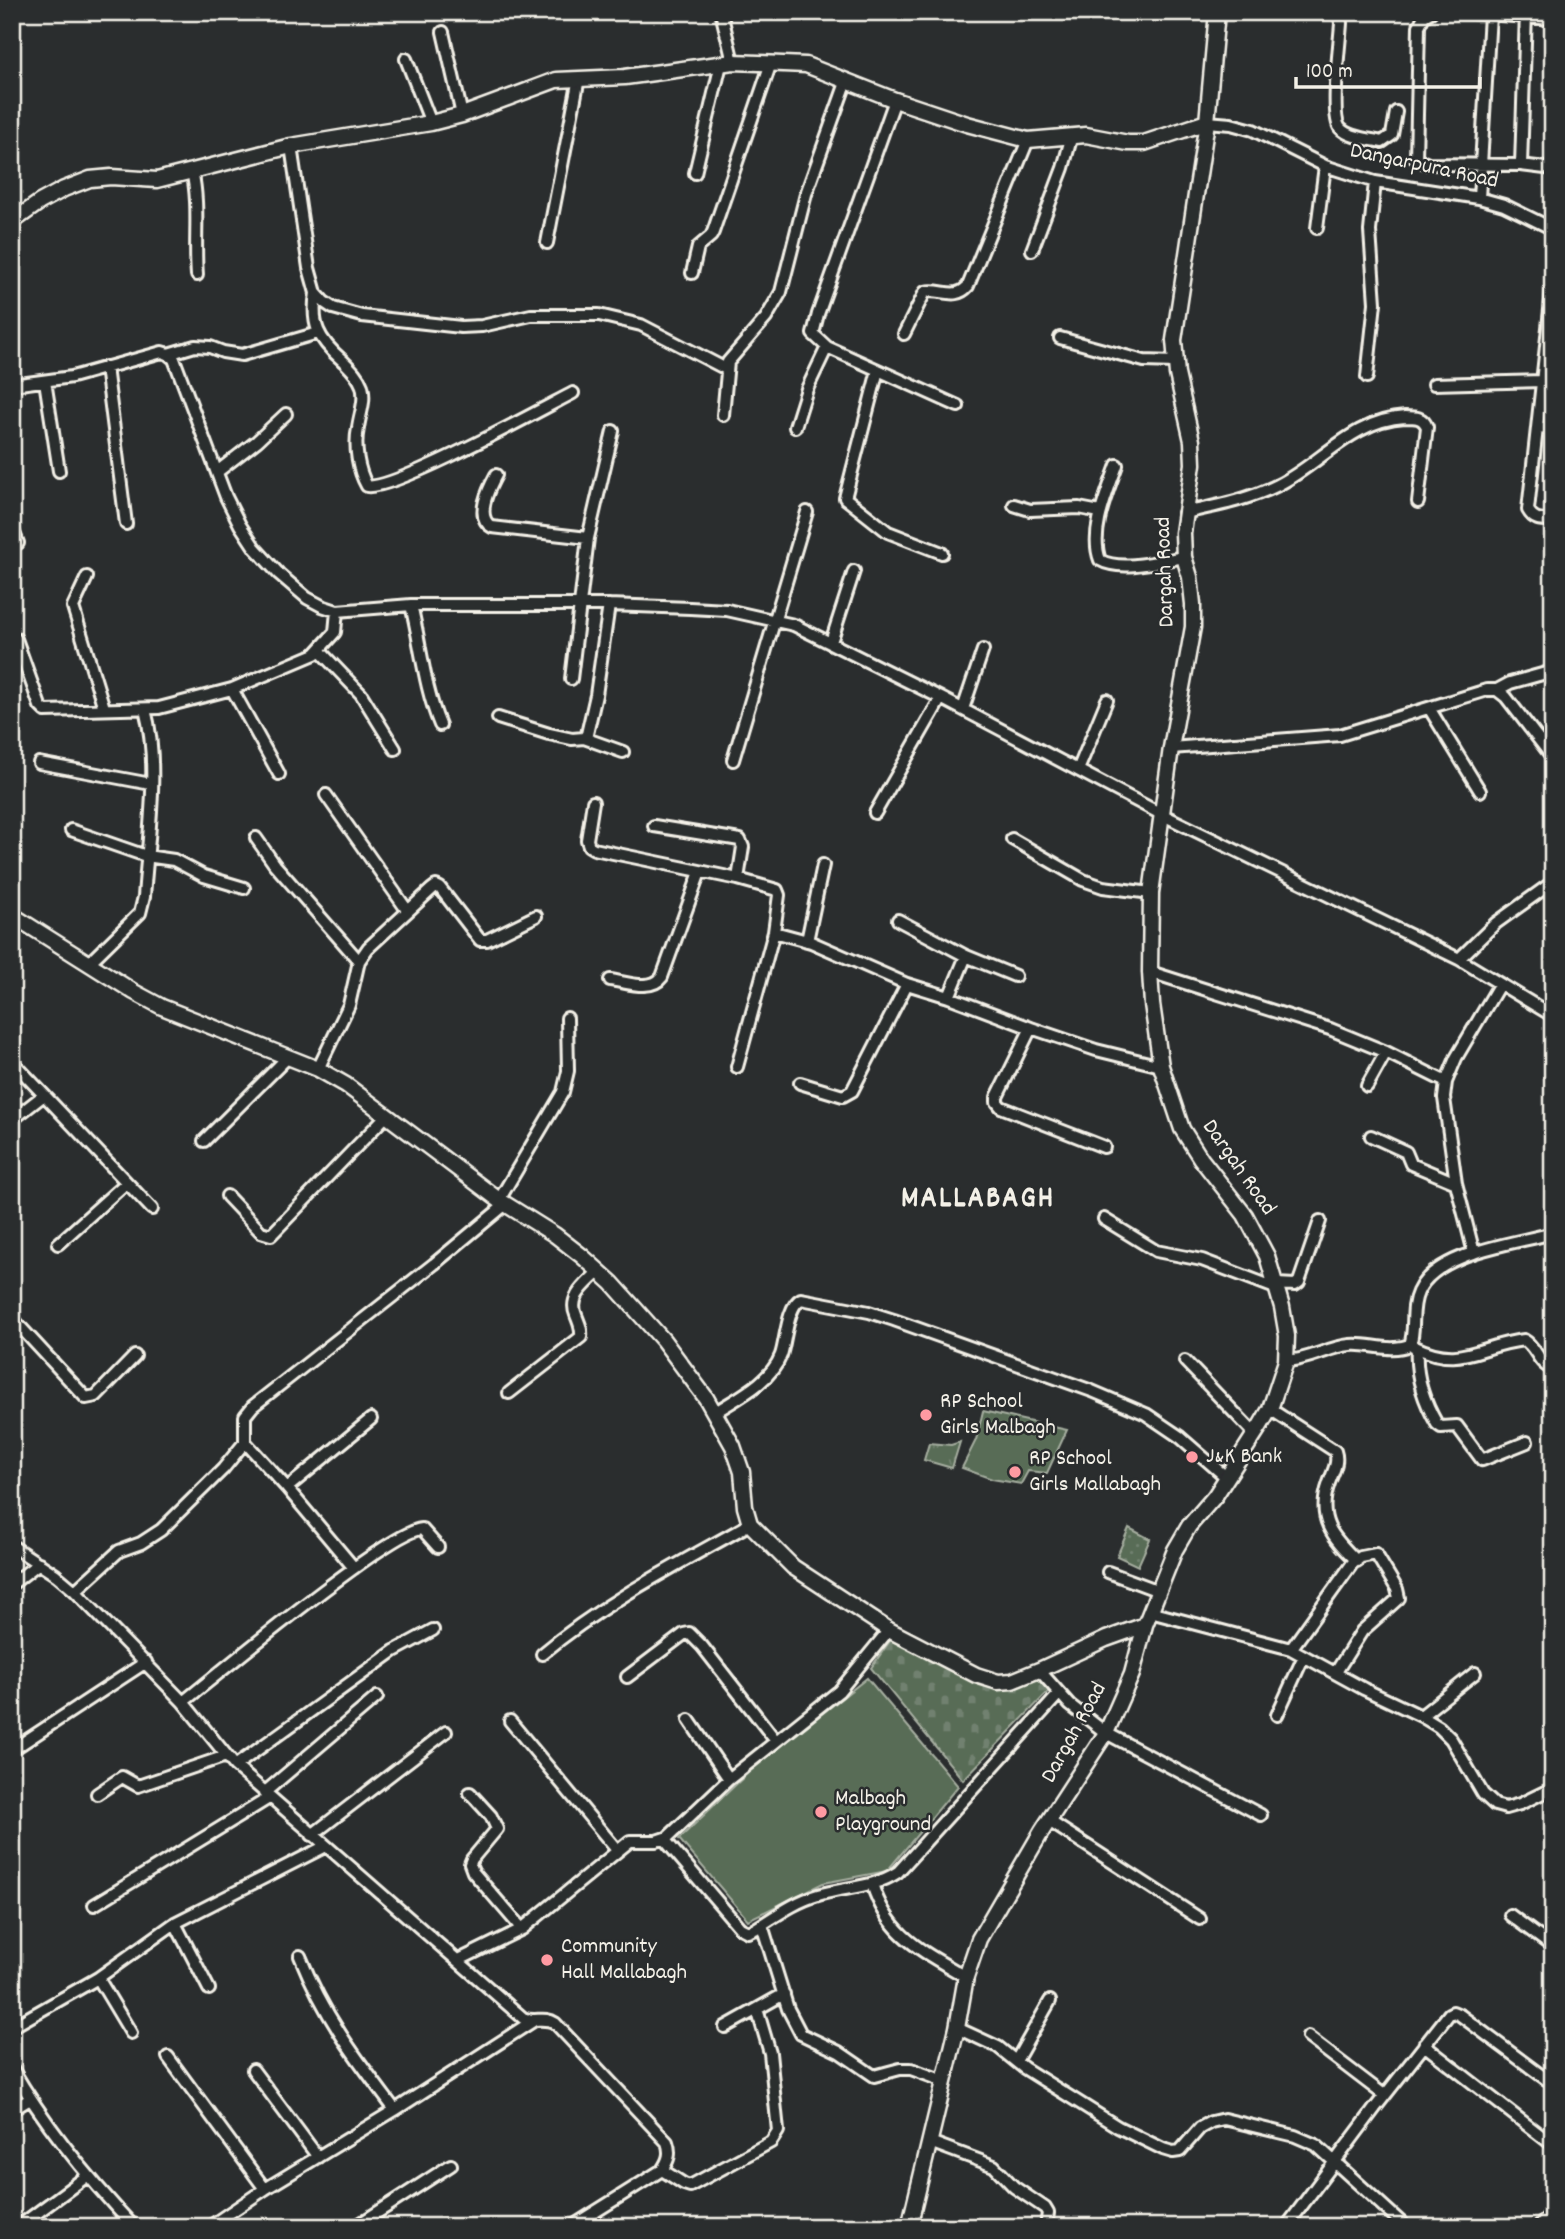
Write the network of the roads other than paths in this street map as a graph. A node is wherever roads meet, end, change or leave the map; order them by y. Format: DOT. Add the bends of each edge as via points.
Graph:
graph roads {
  1 [pos="721,12"];
  2 [pos="1217,12"];
  3 [pos="1339,12"];
  4 [pos="1431,12"];
  5 [pos="1458,12"];
  6 [pos="1526,14"];
  7 [pos="1490,15"];
  8 [pos="1553,19"];
  9 [pos="443,32"];
  10 [pos="406,59"];
  11 [pos="727,63"];
  12 [pos="771,63"];
  13 [pos="579,78"];
  14 [pos="847,79"];
  15 [pos="895,100"];
  16 [pos="1396,112"];
  17 [pos="462,115"];
  18 [pos="1207,122"];
  19 [pos="431,123"];
  20 [pos="1072,135"];
  21 [pos="1028,140"];
  22 [pos="291,146"];
  23 [pos="1521,165"];
  24 [pos="1325,166"];
  25 [pos="1481,166"];
  26 [pos="1553,169"];
  27 [pos="192,171"];
  28 [pos="695,173"];
  29 [pos="1375,182"];
  30 [pos="1479,198"];
  31 [pos="12,222"];
  32 [pos="1317,228"];
  33 [pos="1553,229"];
  34 [pos="547,243"];
  35 [pos="1032,250"];
  36 [pos="692,273"];
  37 [pos="197,275"];
  38 [pos="1553,282"];
  39 [pos="316,293"];
  40 [pos="318,333"];
  41 [pos="904,334"];
  42 [pos="1060,338"];
  43 [pos="827,346"];
  44 [pos="168,354"];
  45 [pos="1175,362"];
  46 [pos="106,367"];
  47 [pos="726,369"];
  48 [pos="878,370"];
  49 [pos="1367,377"];
  50 [pos="45,381"];
  51 [pos="1541,381"];
  52 [pos="1434,384"];
  53 [pos="12,385"];
  54 [pos="573,393"];
  55 [pos="958,406"];
  56 [pos="286,414"];
  57 [pos="723,415"];
  58 [pos="795,427"];
  59 [pos="1553,427"];
  60 [pos="1536,429"];
  61 [pos="613,431"];
  62 [pos="1117,464"];
  63 [pos="59,471"];
  64 [pos="217,472"];
  65 [pos="496,475"];
  66 [pos="1419,502"];
  67 [pos="1014,505"];
  68 [pos="807,512"];
  69 [pos="1100,512"];
  70 [pos="1184,513"];
  71 [pos="1553,520"];
  72 [pos="126,524"];
  73 [pos="12,528"];
  74 [pos="588,538"];
  75 [pos="18,543"];
  76 [pos="942,553"];
  77 [pos="1184,557"];
  78 [pos="854,571"];
  79 [pos="87,577"];
  80 [pos="411,605"];
  81 [pos="578,605"];
  82 [pos="609,605"];
  83 [pos="337,611"];
  84 [pos="775,620"];
  85 [pos="16,639"];
  86 [pos="831,642"];
  87 [pos="319,650"];
  88 [pos="983,650"];
  89 [pos="1553,671"];
  90 [pos="571,679"];
  91 [pos="232,689"];
  92 [pos="1497,690"];
  93 [pos="941,698"];
  94 [pos="1107,700"];
  95 [pos="104,708"];
  96 [pos="1429,708"];
  97 [pos="145,709"];
  98 [pos="963,709"];
  99 [pos="498,718"];
  100 [pos="440,725"];
  101 [pos="584,738"];
  102 [pos="1171,748"];
  103 [pos="395,749"];
  104 [pos="623,752"];
  105 [pos="1553,758"];
  106 [pos="733,760"];
  107 [pos="39,763"];
  108 [pos="1078,770"];
  109 [pos="279,774"];
  110 [pos="151,784"];
  111 [pos="1480,791"];
  112 [pos="326,796"];
  113 [pos="593,802"];
  114 [pos="875,813"];
  115 [pos="1163,816"];
  116 [pos="654,825"];
  117 [pos="71,830"];
  118 [pos="256,838"];
  119 [pos="1012,839"];
  120 [pos="146,856"];
  121 [pos="823,866"];
  122 [pos="700,872"];
  123 [pos="738,879"];
  124 [pos="1553,882"];
  125 [pos="244,888"];
  126 [pos="1151,893"];
  127 [pos="407,910"];
  128 [pos="12,915"];
  129 [pos="536,916"];
  130 [pos="898,920"];
  131 [pos="774,932"];
  132 [pos="807,940"];
  133 [pos="966,956"];
  134 [pos="1459,959"];
  135 [pos="359,961"];
  136 [pos="90,962"];
  137 [pos="1150,972"];
  138 [pos="1015,976"];
  139 [pos="610,980"];
  140 [pos="907,984"];
  141 [pos="1499,985"];
  142 [pos="949,997"];
  143 [pos="1553,1016"];
  144 [pos="567,1018"];
  145 [pos="1031,1028"];
  146 [pos="1386,1052"];
  147 [pos="288,1057"];
  148 [pos="12,1062"];
  149 [pos="1161,1066"];
  150 [pos="737,1067"];
  151 [pos="318,1069"];
  152 [pos="1446,1082"];
  153 [pos="800,1083"];
  154 [pos="1367,1086"];
  155 [pos="44,1095"];
  156 [pos="386,1116"];
  157 [pos="12,1120"];
  158 [pos="1371,1136"];
  159 [pos="204,1141"];
  160 [pos="1104,1147"];
  161 [pos="126,1183"];
  162 [pos="1456,1183"];
  163 [pos="227,1196"];
  164 [pos="503,1202"];
  165 [pos="152,1209"];
  166 [pos="1104,1219"];
  167 [pos="1320,1221"];
  168 [pos="1553,1233"];
  169 [pos="58,1244"];
  170 [pos="1474,1253"];
  171 [pos="599,1271"];
  172 [pos="1277,1286"];
  173 [pos="12,1318"];
  174 [pos="1413,1347"];
  175 [pos="135,1356"];
  176 [pos="1185,1361"];
  177 [pos="1286,1361"];
  178 [pos="1553,1369"];
  179 [pos="509,1393"];
  180 [pos="1270,1409"];
  181 [pos="714,1413"];
  182 [pos="371,1419"];
  183 [pos="1255,1434"];
  184 [pos="1527,1441"];
  185 [pos="245,1442"];
  186 [pos="1227,1478"];
  187 [pos="287,1488"];
  188 [pos="750,1524"];
  189 [pos="12,1546"];
  190 [pos="438,1547"];
  191 [pos="1357,1560"];
  192 [pos="38,1563"];
  193 [pos="354,1568"];
  194 [pos="1108,1572"];
  195 [pos="12,1584"];
  196 [pos="75,1591"];
  197 [pos="1158,1591"];
  198 [pos="1148,1618"];
  199 [pos="433,1630"];
  200 [pos="889,1630"];
  201 [pos="1291,1649"];
  202 [pos="542,1654"];
  203 [pos="1304,1656"];
  204 [pos="146,1662"];
  205 [pos="1039,1671"];
  206 [pos="1336,1672"];
  207 [pos="1475,1673"];
  208 [pos="627,1677"];
  209 [pos="1059,1694"];
  210 [pos="377,1697"];
  211 [pos="183,1702"];
  212 [pos="1277,1716"];
  213 [pos="1421,1716"];
  214 [pos="689,1720"];
  215 [pos="510,1721"];
  216 [pos="446,1732"];
  217 [pos="1106,1733"];
  218 [pos="776,1741"];
  219 [pos="12,1750"];
  220 [pos="226,1756"];
  221 [pos="235,1766"];
  222 [pos="729,1779"];
  223 [pos="1553,1788"];
  224 [pos="470,1793"];
  225 [pos="97,1794"];
  226 [pos="267,1795"];
  227 [pos="1261,1815"];
  228 [pos="1049,1821"];
  229 [pos="312,1835"];
  230 [pos="664,1839"];
  231 [pos="326,1846"];
  232 [pos="617,1850"];
  233 [pos="872,1884"];
  234 [pos="94,1905"];
  235 [pos="1510,1915"];
  236 [pos="1200,1919"];
  237 [pos="175,1923"];
  238 [pos="762,1925"];
  239 [pos="522,1928"];
  240 [pos="1553,1947"];
  241 [pos="300,1956"];
  242 [pos="459,1960"];
  243 [pos="966,1977"];
  244 [pos="98,1978"];
  245 [pos="209,1989"];
  246 [pos="784,1994"];
  247 [pos="1050,2001"];
  248 [pos="757,2010"];
  249 [pos="533,2021"];
  250 [pos="12,2027"];
  251 [pos="725,2027"];
  252 [pos="957,2028"];
  253 [pos="131,2033"];
  254 [pos="1308,2037"];
  255 [pos="1424,2045"];
  256 [pos="168,2057"];
  257 [pos="1016,2061"];
  258 [pos="12,2068"];
  259 [pos="253,2070"];
  260 [pos="1552,2079"];
  261 [pos="944,2081"];
  262 [pos="1384,2095"];
  263 [pos="30,2099"];
  264 [pos="12,2110"];
  265 [pos="396,2110"];
  266 [pos="930,2142"];
  267 [pos="1549,2142"];
  268 [pos="317,2157"];
  269 [pos="1336,2162"];
  270 [pos="451,2165"];
  271 [pos="662,2169"];
  272 [pos="87,2176"];
  273 [pos="265,2189"];
  274 [pos="1553,2211"];
  275 [pos="18,2227"];
  276 [pos="134,2227"];
  277 [pos="209,2227"];
  278 [pos="355,2227"];
  279 [pos="570,2227"];
  280 [pos="909,2227"];
  281 [pos="1046,2227"];
  282 [pos="1286,2227"];
  283 [pos="1406,2227"];
  284 [pos="1539,2227"];
  1 -- 11 [label="street"];
  2 -- 18 [label="street, Dargah Road"];
  3 -- 16 [label="street" via="1338,124 1348,134 1382,142 1392,135"];
  4 -- 25 [label="street" via="1419,26 1416,159 1428,164"];
  5 -- 7 [label="street"];
  6 -- 7 [label="street"];
  6 -- 8 [label="street"];
  6 -- 23 [label="street"];
  7 -- 25 [label="street"];
  9 -- 17 [label="street"];
  10 -- 19 [label="street"];
  11 -- 12 [label="street"];
  11 -- 13 [label="street" via="625,77"];
  11 -- 28 [label="street"];
  12 -- 14 [label="street" via="806,65"];
  12 -- 36 [label="street" via="713,232 698,247"];
  13 -- 17 [label="street" via="556,80"];
  13 -- 34 [label="street"];
  14 -- 15 [label="street"];
  14 -- 47 [label="street" via="806,194 781,292"];
  15 -- 21 [label="street"];
  15 -- 43 [label="street" via="813,330"];
  17 -- 19 [label="street"];
  18 -- 20 [label="street" via="1144,143"];
  18 -- 24 [label="street, Dangarpura Road" via="1253,130"];
  18 -- 45 [label="street, Dargah Road" via="1175,323"];
  19 -- 22 [label="street"];
  20 -- 21 [label="street"];
  20 -- 35 [label="street"];
  21 -- 41 [label="street" via="965,290 954,295 925,292"];
  22 -- 27 [label="street"];
  22 -- 39 [label="street"];
  23 -- 25 [label="street"];
  23 -- 26 [label="street"];
  24 -- 29 [label="street, Dangarpura Road"];
  24 -- 32 [label="street"];
  25 -- 30 [label="street"];
  27 -- 31 [label="street" via="157,180 90,179 40,202"];
  27 -- 37 [label="street" via="197,195"];
  29 -- 30 [label="street, Dangarpura Road"];
  29 -- 49 [label="street" via="1370,231 1375,303"];
  30 -- 33 [label="street, Dangarpura Road"];
  38 -- 51 [label="street"];
  39 -- 40 [label="street"];
  39 -- 47 [label="street" via="333,308 362,316 461,327 531,315 599,315 641,325"];
  40 -- 44 [label="street" via="242,355 195,346"];
  40 -- 54 [label="street" via="361,382 365,397 356,441 367,486 383,485 446,458"];
  42 -- 45 [label="street" via="1144,360"];
  43 -- 48 [label="street"];
  43 -- 58 [label="street"];
  44 -- 46 [label="street"];
  44 -- 64 [label="street" via="174,359"];
  45 -- 70 [label="street, Dargah Road" via="1193,464"];
  46 -- 50 [label="street"];
  46 -- 72 [label="street"];
  47 -- 57 [label="street"];
  48 -- 55 [label="street"];
  48 -- 76 [label="street" via="845,498 888,532"];
  50 -- 53 [label="street"];
  50 -- 63 [label="street"];
  51 -- 52 [label="street"];
  51 -- 60 [label="street"];
  56 -- 64 [label="street"];
  59 -- 60 [label="street"];
  60 -- 71 [label="street" via="1528,510 1532,517"];
  61 -- 74 [label="street"];
  62 -- 69 [label="street"];
  64 -- 83 [label="street" via="255,548 307,598"];
  65 -- 74 [label="street" via="484,507 487,524"];
  66 -- 70 [label="street" via="1427,427 1421,418 1394,418 1354,432 1278,485"];
  67 -- 69 [label="street" via="1030,510"];
  68 -- 84 [label="street"];
  69 -- 77 [label="street" via="1097,548 1105,563 1114,566"];
  70 -- 77 [label="street, Dargah Road"];
  73 -- 75 [label="street"];
  74 -- 81 [label="street"];
  77 -- 102 [label="street, Dargah Road" via="1193,627"];
  78 -- 86 [label="street"];
  79 -- 95 [label="street" via="73,607"];
  80 -- 81 [label="street"];
  80 -- 83 [label="street"];
  80 -- 100 [label="street" via="428,694"];
  81 -- 82 [label="street"];
  81 -- 90 [label="street"];
  82 -- 84 [label="street" via="727,610"];
  82 -- 101 [label="street" via="596,695"];
  83 -- 87 [label="street" via="335,632"];
  84 -- 86 [label="street"];
  84 -- 106 [label="street"];
  85 -- 95 [label="street" via="45,711"];
  86 -- 93 [label="street"];
  87 -- 91 [label="street"];
  87 -- 103 [label="street" via="361,694"];
  88 -- 98 [label="street"];
  89 -- 92 [label="street"];
  91 -- 97 [label="street"];
  91 -- 109 [label="street"];
  92 -- 96 [label="street"];
  92 -- 105 [label="street"];
  93 -- 98 [label="street"];
  93 -- 114 [label="street"];
  94 -- 108 [label="street"];
  95 -- 97 [label="street"];
  96 -- 102 [label="street" via="1340,735"];
  96 -- 111 [label="street"];
  97 -- 110 [label="street"];
  98 -- 108 [label="street"];
  99 -- 101 [label="street" via="549,734"];
  101 -- 104 [label="street"];
  102 -- 115 [label="street, Dargah Road"];
  107 -- 110 [label="street"];
  108 -- 115 [label="street"];
  110 -- 120 [label="street"];
  112 -- 127 [label="street"];
  113 -- 122 [label="street" via="589,846"];
  115 -- 126 [label="street, Dargah Road"];
  115 -- 134 [label="street"];
  116 -- 123 [label="street" via="740,840"];
  117 -- 120 [label="street"];
  118 -- 135 [label="street"];
  119 -- 126 [label="street" via="1083,880"];
  120 -- 125 [label="street" via="174,860 204,876"];
  120 -- 136 [label="street" via="140,913"];
  121 -- 132 [label="street"];
  122 -- 123 [label="street"];
  122 -- 139 [label="street" via="657,984"];
  123 -- 131 [label="street" via="777,890"];
  124 -- 134 [label="street" via="1496,923"];
  126 -- 137 [label="street, Dargah Road"];
  127 -- 129 [label="street" via="432,888 440,888 484,941"];
  127 -- 135 [label="street"];
  128 -- 136 [label="street"];
  130 -- 133 [label="street"];
  131 -- 132 [label="street"];
  131 -- 150 [label="street"];
  132 -- 140 [label="street"];
  133 -- 138 [label="street"];
  133 -- 142 [label="street"];
  134 -- 141 [label="street"];
  135 -- 151 [label="street" via="349,1005"];
  136 -- 147 [label="street" via="162,1007"];
  137 -- 146 [label="street" via="1275,1010"];
  137 -- 149 [label="street, Dargah Road"];
  140 -- 142 [label="street"];
  140 -- 153 [label="street" via="847,1096"];
  141 -- 143 [label="street"];
  141 -- 152 [label="street"];
  142 -- 145 [label="street"];
  144 -- 164 [label="street" via="568,1071 563,1092"];
  145 -- 149 [label="street"];
  145 -- 160 [label="street" via="997,1102"];
  146 -- 152 [label="street"];
  146 -- 154 [label="street"];
  147 -- 151 [label="street"];
  147 -- 159 [label="street"];
  148 -- 155 [label="street"];
  149 -- 172 [label="street, Dargah Road" via="1182,1129 1252,1225"];
  151 -- 156 [label="street"];
  152 -- 162 [label="street" via="1444,1098"];
  155 -- 157 [label="street"];
  155 -- 161 [label="street"];
  156 -- 163 [label="street" via="271,1235 261,1232"];
  156 -- 164 [label="street"];
  158 -- 162 [label="street" via="1406,1152 1411,1164"];
  161 -- 165 [label="street"];
  161 -- 169 [label="street"];
  162 -- 170 [label="street"];
  164 -- 171 [label="street" via="555,1235"];
  164 -- 185 [label="street" via="434,1264 253,1406 245,1416"];
  166 -- 172 [label="street" via="1156,1251 1202,1260"];
  167 -- 172 [label="street" via="1299,1282"];
  168 -- 170 [label="street"];
  170 -- 174 [label="street" via="1424,1278 1416,1295"];
  171 -- 179 [label="street" via="574,1300 581,1337"];
  171 -- 181 [label="street" via="663,1340"];
  172 -- 177 [label="street, Dargah Road" via="1287,1336"];
  173 -- 175 [label="street" via="86,1398 96,1396"];
  174 -- 177 [label="street" via="1346,1345"];
  174 -- 178 [label="street" via="1447,1358 1524,1340 1543,1364"];
  174 -- 184 [label="street" via="1420,1386 1437,1424 1457,1426 1482,1460"];
  176 -- 183 [label="street"];
  177 -- 180 [label="street, Dargah Road"];
  180 -- 183 [label="street, Dargah Road"];
  180 -- 191 [label="street" via="1335,1451 1338,1459 1326,1493 1326,1522 1336,1540"];
  181 -- 186 [label="street" via="773,1370 793,1306 802,1299 869,1312 1092,1391 1163,1424"];
  181 -- 188 [label="street" via="742,1472"];
  182 -- 187 [label="street"];
  183 -- 186 [label="street, Dargah Road"];
  185 -- 187 [label="street"];
  185 -- 196 [label="street" via="160,1530 119,1552"];
  186 -- 197 [label="street, Dargah Road" via="1189,1527"];
  187 -- 193 [label="street"];
  188 -- 200 [label="street" via="793,1567"];
  188 -- 202 [label="street" via="614,1601"];
  189 -- 192 [label="street"];
  190 -- 193 [label="street" via="422,1529 414,1530"];
  191 -- 201 [label="street"];
  191 -- 206 [label="street" via="1376,1555 1399,1598 1362,1631"];
  192 -- 195 [label="street"];
  192 -- 196 [label="street"];
  193 -- 211 [label="street"];
  194 -- 197 [label="street"];
  196 -- 204 [label="street"];
  197 -- 198 [label="street, Dargah Road"];
  198 -- 201 [label="street"];
  198 -- 205 [label="street"];
  198 -- 217 [label="street, Dargah Road" via="1132,1674"];
  199 -- 221 [label="street" via="394,1651"];
  200 -- 205 [label="street" via="998,1682"];
  200 -- 218 [label="street" via="839,1691"];
  201 -- 203 [label="street"];
  203 -- 206 [label="street"];
  203 -- 212 [label="street"];
  204 -- 211 [label="street"];
  204 -- 219 [label="street"];
  205 -- 209 [label="street"];
  206 -- 213 [label="street"];
  207 -- 213 [label="street"];
  208 -- 218 [label="street" via="689,1633"];
  209 -- 217 [label="street"];
  209 -- 233 [label="street" via="906,1864"];
  210 -- 226 [label="street"];
  211 -- 220 [label="street"];
  213 -- 223 [label="street" via="1451,1739 1483,1794 1495,1805 1520,1804"];
  214 -- 222 [label="street"];
  215 -- 232 [label="street"];
  216 -- 229 [label="street"];
  217 -- 227 [label="street"];
  217 -- 228 [label="street, Dargah Road"];
  218 -- 222 [label="street"];
  220 -- 221 [label="street"];
  220 -- 225 [label="street" via="138,1786 122,1777"];
  221 -- 226 [label="street"];
  222 -- 230 [label="street"];
  224 -- 239 [label="street" via="497,1829 472,1859 473,1872"];
  226 -- 229 [label="street"];
  226 -- 234 [label="street"];
  228 -- 236 [label="street"];
  228 -- 243 [label="street, Dargah Road" via="988,1921"];
  229 -- 231 [label="street"];
  230 -- 232 [label="street" via="636,1839"];
  230 -- 238 [label="street" via="740,1928 748,1931"];
  231 -- 237 [label="street"];
  231 -- 242 [label="street"];
  232 -- 239 [label="street"];
  233 -- 238 [label="street" via="817,1895"];
  233 -- 243 [label="street" via="885,1917 909,1943"];
  235 -- 240 [label="street"];
  237 -- 244 [label="street"];
  237 -- 245 [label="street"];
  238 -- 246 [label="street"];
  239 -- 242 [label="street"];
  241 -- 265 [label="street" via="345,2044"];
  242 -- 249 [label="street" via="523,2018"];
  243 -- 252 [label="street, Dargah Road"];
  244 -- 250 [label="street"];
  244 -- 253 [label="street"];
  246 -- 248 [label="street"];
  246 -- 261 [label="street" via="802,2034 874,2076 911,2069"];
  247 -- 257 [label="street"];
  248 -- 251 [label="street"];
  248 -- 271 [label="street" via="770,2053 776,2136 690,2186"];
  249 -- 265 [label="street"];
  249 -- 271 [label="street" via="555,2023 667,2142 669,2159"];
  252 -- 257 [label="street"];
  252 -- 261 [label="street, Dargah Road"];
  254 -- 262 [label="street"];
  255 -- 260 [label="street" via="1453,2012"];
  255 -- 262 [label="street"];
  255 -- 267 [label="street"];
  256 -- 273 [label="street"];
  257 -- 269 [label="street" via="1118,2127 1163,2149 1180,2151 1200,2128 1224,2119 1295,2136 1316,2145"];
  258 -- 263 [label="street"];
  259 -- 268 [label="street"];
  261 -- 266 [label="street, Dargah Road"];
  262 -- 269 [label="street"];
  263 -- 264 [label="street"];
  263 -- 272 [label="street"];
  265 -- 268 [label="street"];
  266 -- 280 [label="street, Dargah Road"];
  266 -- 281 [label="street" via="999,2169 1014,2187 1045,2207"];
  268 -- 273 [label="street"];
  269 -- 282 [label="street"];
  269 -- 283 [label="street"];
  270 -- 278 [label="street"];
  271 -- 279 [label="street"];
  272 -- 275 [label="street"];
  272 -- 276 [label="street"];
  273 -- 277 [label="street"];
  274 -- 284 [label="street"];
}
